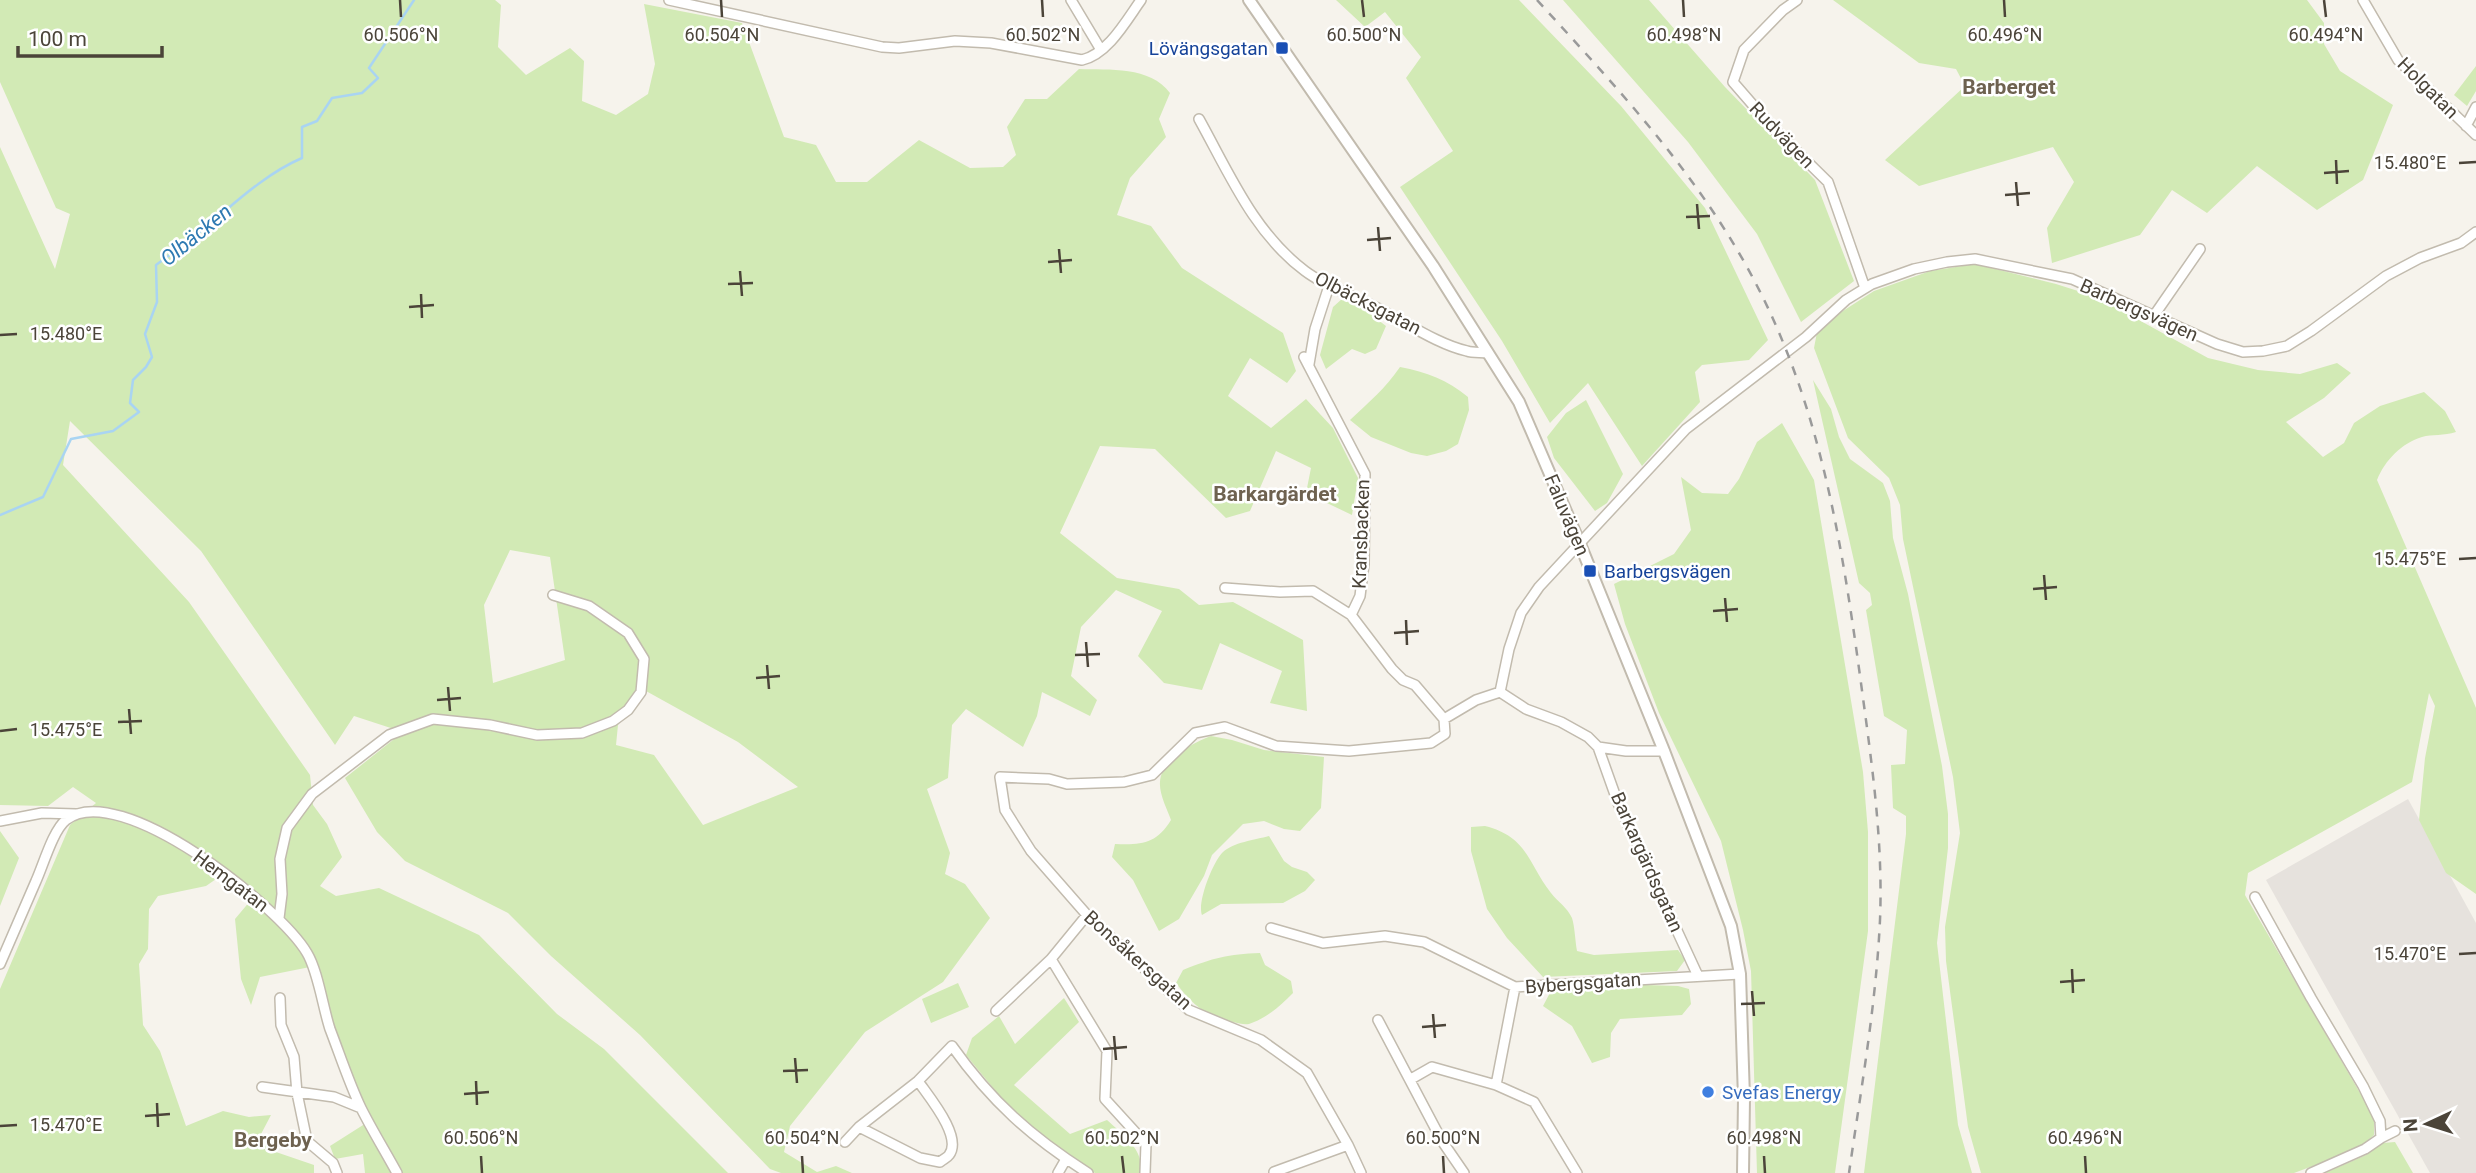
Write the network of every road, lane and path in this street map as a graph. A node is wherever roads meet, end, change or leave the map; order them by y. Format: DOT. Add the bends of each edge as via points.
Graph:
graph roads {
  1 [pos="669,0"];
  2 [pos="1071,0"];
  3 [pos="1141,0"];
  4 [pos="1250,0"];
  5 [pos="1797,0"];
  6 [pos="2363,0"];
  7 [pos="1783,5"];
  8 [pos="1101,50"];
  9 [pos="2476,107"];
  10 [pos="1199,119"];
  11 [pos="2466,126"];
  12 [pos="2476,135"];
  13 [pos="2476,232"];
  14 [pos="2200,249"];
  15 [pos="1329,286"];
  16 [pos="1865,288"];
  17 [pos="2153,317"];
  18 [pos="1488,353"];
  19 [pos="1580,544"];
  20 [pos="1225,588"];
  21 [pos="553,595"];
  22 [pos="1351,615"];
  23 [pos="1500,692"];
  24 [pos="1444,719"];
  25 [pos="1598,747"];
  26 [pos="1664,751"];
  27 [pos="77,814"];
  28 [pos="0,821"];
  29 [pos="2255,897"];
  30 [pos="1087,915"];
  31 [pos="279,918"];
  32 [pos="1271,928"];
  33 [pos="1051,959"];
  34 [pos="0,964"];
  35 [pos="1740,974"];
  36 [pos="1698,975"];
  37 [pos="1515,987"];
  38 [pos="280,998"];
  39 [pos="996,1011"];
  40 [pos="1378,1020"];
  41 [pos="1411,1079"];
  42 [pos="919,1081"];
  43 [pos="1496,1085"];
  44 [pos="262,1087"];
  45 [pos="297,1093"];
  46 [pos="361,1108"];
  47 [pos="859,1127"];
  48 [pos="2395,1131"];
  49 [pos="2381,1138"];
  50 [pos="845,1142"];
  51 [pos="1348,1145"];
  52 [pos="1066,1159"];
  53 [pos="1274,1172"];
  54 [pos="337,1173"];
  55 [pos="397,1173"];
  56 [pos="1058,1173"];
  57 [pos="1088,1173"];
  58 [pos="1145,1173"];
  59 [pos="1361,1173"];
  60 [pos="1464,1173"];
  61 [pos="1577,1173"];
  62 [pos="1743,1173"];
  63 [pos="2311,1173"];
  1 -- 8 [label="street" via="882,47 967,42 1083,60"];
  2 -- 8 [label="street"];
  3 -- 8 [label="street"];
  4 -- 18 [label="street, Faluvägen" via="1433,265"];
  5 -- 7 [label="street, Rudvägen"];
  6 -- 11 [label="street, Holgatan" via="2398,60"];
  7 -- 16 [label="street, Rudvägen" via="1744,50 1733,82 1828,182"];
  9 -- 11 [label="street"];
  10 -- 15 [label="street, Olbäcksgatan" via="1274,245"];
  11 -- 12 [label="street, Holgatan"];
  13 -- 17 [label="street, Barbergsvägen" via="2385,276 2287,346 2243,352"];
  14 -- 17 [label="street"];
  15 -- 18 [label="street, Olbäcksgatan" via="1467,351"];
  15 -- 22 [label="street, Kransbacken" via="1306,362 1365,474 1364,564 1360,596"];
  16 -- 17 [label="street, Barbergsvägen" via="1914,269 1975,259 2072,279"];
  16 -- 19 [label="street, Barbergsvägen" via="1686,429"];
  18 -- 19 [label="street, Faluvägen" via="1519,402"];
  19 -- 23 [label="street, Barbergsvägen" via="1521,613"];
  19 -- 26 [label="street, Faluvägen"];
  20 -- 22 [label="street" via="1313,591"];
  21 -- 31 [label="street" via="589,606 631,637 644,659 641,692 628,710 582,733 537,735 433,719 389,735 312,794 287,828 280,859"];
  22 -- 24 [label="street, Kransbacken" via="1392,669 1415,685"];
  23 -- 24 [label="street"];
  23 -- 25 [label="street" via="1588,737"];
  24 -- 30 [label="street, Bonsåkersgatan" via="1445,734 1431,743 1349,751 1276,746 1226,727 1195,733 1152,775 1124,782 1067,784 1000,777 1005,810 1031,851"];
  25 -- 26 [label="street"];
  25 -- 36 [label="street, Barkargärdsgatan" via="1618,803"];
  26 -- 35 [label="street, Faluvägen" via="1731,926"];
  27 -- 28 [label="street, Hemgatan" via="43,813"];
  27 -- 31 [label="street, Hemgatan" via="97,812 126,818 159,831 235,881"];
  27 -- 34 [label="street" via="64,821"];
  29 -- 49 [label="street" via="2363,1086 2380,1121"];
  30 -- 33 [label="street"];
  30 -- 51 [label="street, Bonsåkersgatan" via="1189,1010 1261,1040 1307,1073"];
  31 -- 46 [label="street, Hemgatan" via="308,954"];
  32 -- 37 [label="street, Bybergsgatan" via="1323,943 1385,936 1424,942"];
  33 -- 39 [label="street"];
  33 -- 58 [label="street" via="1107,1051 1105,1099 1146,1144"];
  35 -- 36 [label="street"];
  35 -- 62 [label="street, Faluvägen"];
  36 -- 37 [label="street, Bybergsgatan"];
  37 -- 43 [label="street"];
  38 -- 45 [label="street" via="281,1025 294,1057"];
  40 -- 41 [label="street"];
  41 -- 43 [label="street" via="1432,1068"];
  41 -- 60 [label="street"];
  42 -- 47 [label="street"];
  42 -- 47 [label="street" via="953,1141 950,1154 940,1162 920,1158"];
  42 -- 52 [label="street" via="952,1046 976,1081"];
  43 -- 61 [label="street" via="1534,1102"];
  44 -- 45 [label="street"];
  45 -- 46 [label="street" via="334,1097"];
  45 -- 54 [label="street" via="307,1141 333,1163"];
  46 -- 55 [label="street, Hemgatan"];
  47 -- 50 [label="street"];
  48 -- 49 [label="street"];
  49 -- 63 [label="street"];
  51 -- 53 [label="street"];
  51 -- 59 [label="street, Bonsåkersgatan"];
  52 -- 56 [label="street"];
  52 -- 57 [label="street"];
}
